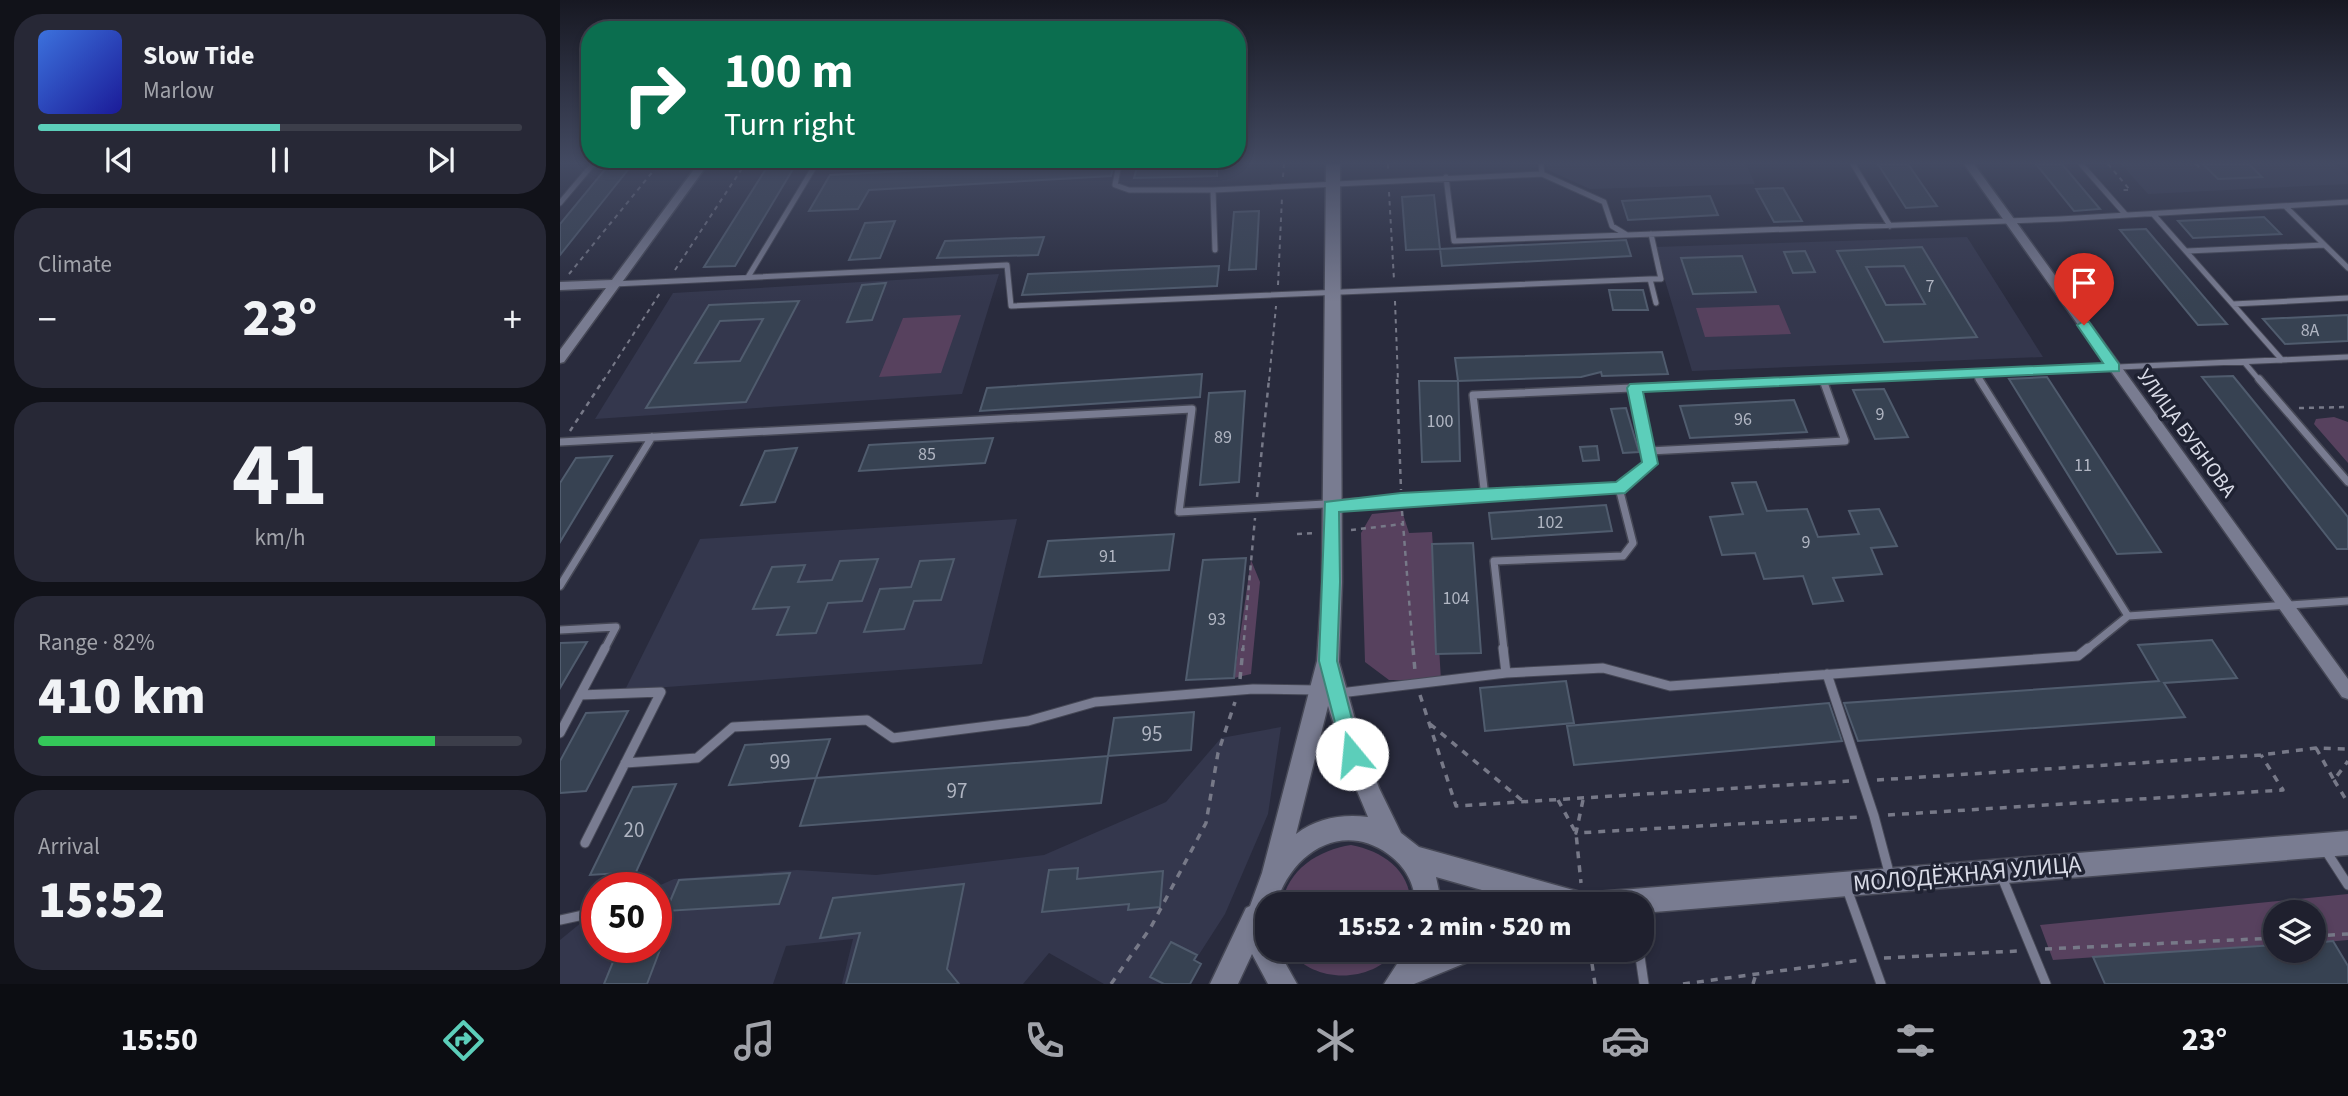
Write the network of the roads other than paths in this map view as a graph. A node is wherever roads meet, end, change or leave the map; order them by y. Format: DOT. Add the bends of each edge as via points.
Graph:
graph roads {
  1 [pos="668,210"];
  2 [pos="788,210"];
  3 [pos="1214,210"];
  4 [pos="1333,210"];
  5 [pos="1450,210"];
  6 [pos="1607,210"];
  7 [pos="1880,210"];
  8 [pos="2002,210"];
  9 [pos="2122,210"];
  10 [pos="2220,210"];
  11 [pos="2289,210"];
  12 [pos="2153,214"];
  13 [pos="2126,215"];
  14 [pos="2009,220"];
  15 [pos="1890,226"];
  16 [pos="1651,234"];
  17 [pos="1628,235"];
  18 [pos="2324,245"];
  19 [pos="1215,250"];
  20 [pos="2187,251"];
  21 [pos="2348,268"];
  22 [pos="748,277"];
  23 [pos="1650,279"];
  24 [pos="614,284"];
  25 [pos="560,286"];
  26 [pos="1332,293"];
  27 [pos="2348,298"];
  28 [pos="1656,303"];
  29 [pos="2233,304"];
  30 [pos="2348,357"];
  31 [pos="560,359"];
  32 [pos="2282,360"];
  33 [pos="2244,362"];
  34 [pos="2114,367"];
  35 [pos="1975,373"];
  36 [pos="1823,380"];
  37 [pos="1635,388"];
  38 [pos="652,437"];
  39 [pos="561,442"];
  40 [pos="1649,451"];
  41 [pos="2348,482"];
  42 [pos="1619,488"];
  43 [pos="1485,497"];
  44 [pos="1331,506"];
  45 [pos="560,586"];
  46 [pos="2348,601"];
  47 [pos="2286,606"];
  48 [pos="2128,616"];
  49 [pos="560,630"];
  50 [pos="1506,673"];
  51 [pos="1827,674"];
  52 [pos="1327,692"];
  53 [pos="2348,692"];
  54 [pos="580,695"];
  55 [pos="560,733"];
  56 [pos="625,763"];
  57 [pos="1391,838"];
  58 [pos="585,843"];
  59 [pos="2348,843"];
  60 [pos="2322,845"];
  61 [pos="1412,858"];
  62 [pos="1999,871"];
  63 [pos="1274,872"];
  64 [pos="1891,880"];
  65 [pos="1845,884"];
  66 [pos="2348,885"];
  67 [pos="1265,892"];
  68 [pos="1427,892"];
  69 [pos="1548,892"];
  70 [pos="1654,901"];
  71 [pos="581,915"];
  72 [pos="1255,918"];
  73 [pos="560,920"];
  74 [pos="1269,962"];
  75 [pos="1437,962"];
  76 [pos="1641,962"];
  77 [pos="1410,973"];
  78 [pos="1224,984"];
  79 [pos="1283,984"];
  80 [pos="1644,984"];
  81 [pos="1881,984"];
  82 [pos="2046,984"];
  1 -- 24 [label="street"];
  2 -- 22 [label="lane"];
  3 -- 19 [label="lane"];
  4 -- 26 [label="main road"];
  5 -- 17 [label="lane" via="1454,241"];
  6 -- 17 [label="lane" via="1612,226"];
  7 -- 15 [label="lane"];
  8 -- 14 [label="street, УЛИЦА БУБНОВА"];
  9 -- 13 [label="lane"];
  10 -- 12 [label="lane"];
  11 -- 18 [label="lane"];
  12 -- 13 [label="lane"];
  12 -- 20 [label="lane"];
  13 -- 14 [label="lane"];
  14 -- 15 [label="lane"];
  14 -- 34 [label="street, УЛИЦА БУБНОВА"];
  15 -- 16 [label="lane"];
  16 -- 17 [label="lane"];
  16 -- 23 [label="lane" via="1661,279"];
  18 -- 20 [label="lane"];
  18 -- 21 [label="lane"];
  20 -- 29 [label="lane"];
  22 -- 24 [label="lane"];
  22 -- 26 [label="lane" via="1007,264 1011,306"];
  23 -- 26 [label="lane"];
  23 -- 28 [label="lane"];
  24 -- 25 [label="street"];
  24 -- 31 [label="street"];
  26 -- 44 [label="main road"];
  27 -- 29 [label="lane"];
  29 -- 32 [label="lane"];
  30 -- 32 [label="lane"];
  32 -- 33 [label="lane"];
  33 -- 34 [label="lane"];
  33 -- 41 [label="lane"];
  34 -- 35 [label="lane"];
  34 -- 47 [label="street, УЛИЦА БУБНОВА"];
  35 -- 36 [label="lane"];
  35 -- 48 [label="lane"];
  36 -- 37 [label="lane"];
  36 -- 40 [label="lane" via="1845,441"];
  37 -- 40 [label="lane"];
  37 -- 43 [label="lane" via="1473,395"];
  38 -- 39 [label="lane"];
  38 -- 44 [label="lane" via="1192,410 1179,512"];
  38 -- 45 [label="lane"];
  40 -- 42 [label="lane" via="1650,464"];
  42 -- 43 [label="lane"];
  42 -- 50 [label="lane" via="1633,543 1623,556 1494,561"];
  43 -- 44 [label="lane"];
  44 -- 52 [label="main road"];
  46 -- 47 [label="lane"];
  47 -- 48 [label="lane"];
  47 -- 53 [label="street, УЛИЦА БУБНОВА"];
  48 -- 51 [label="lane" via="2078,656"];
  49 -- 54 [label="lane" via="616,627"];
  50 -- 51 [label="lane" via="1603,668 1670,687"];
  50 -- 52 [label="lane"];
  51 -- 64 [label="lane"];
  52 -- 56 [label="lane" via="1239,691 1095,702 1028,721 893,738 867,720 733,727 697,758"];
  52 -- 57 [label="main road" via="1368,797"];
  52 -- 63 [label="main road"];
  54 -- 55 [label="lane"];
  54 -- 56 [label="lane" via="661,692"];
  56 -- 58 [label="lane"];
  57 -- 61 [label="main road"];
  57 -- 63 [label="main road" via="1360,828 1329,831 1305,839"];
  59 -- 60 [label="main road, МОЛОДЁЖНАЯ УЛИЦА"];
  60 -- 62 [label="main road, МОЛОДЁЖНАЯ УЛИЦА"];
  60 -- 66 [label="lane"];
  61 -- 68 [label="main road"];
  61 -- 69 [label="main road, МОЛОДЁЖНАЯ УЛИЦА"];
  62 -- 64 [label="main road, МОЛОДЁЖНАЯ УЛИЦА"];
  62 -- 82 [label="lane"];
  63 -- 67 [label="main road"];
  64 -- 65 [label="main road, МОЛОДЁЖНАЯ УЛИЦА"];
  65 -- 70 [label="main road, МОЛОДЁЖНАЯ УЛИЦА"];
  65 -- 81 [label="lane"];
  71 -- 73 [label="lane"];
  72 -- 78 [label="main road"];
  74 -- 79 [label="main road"];
  75 -- 77 [label="main road"];
  76 -- 80 [label="lane"];
}
